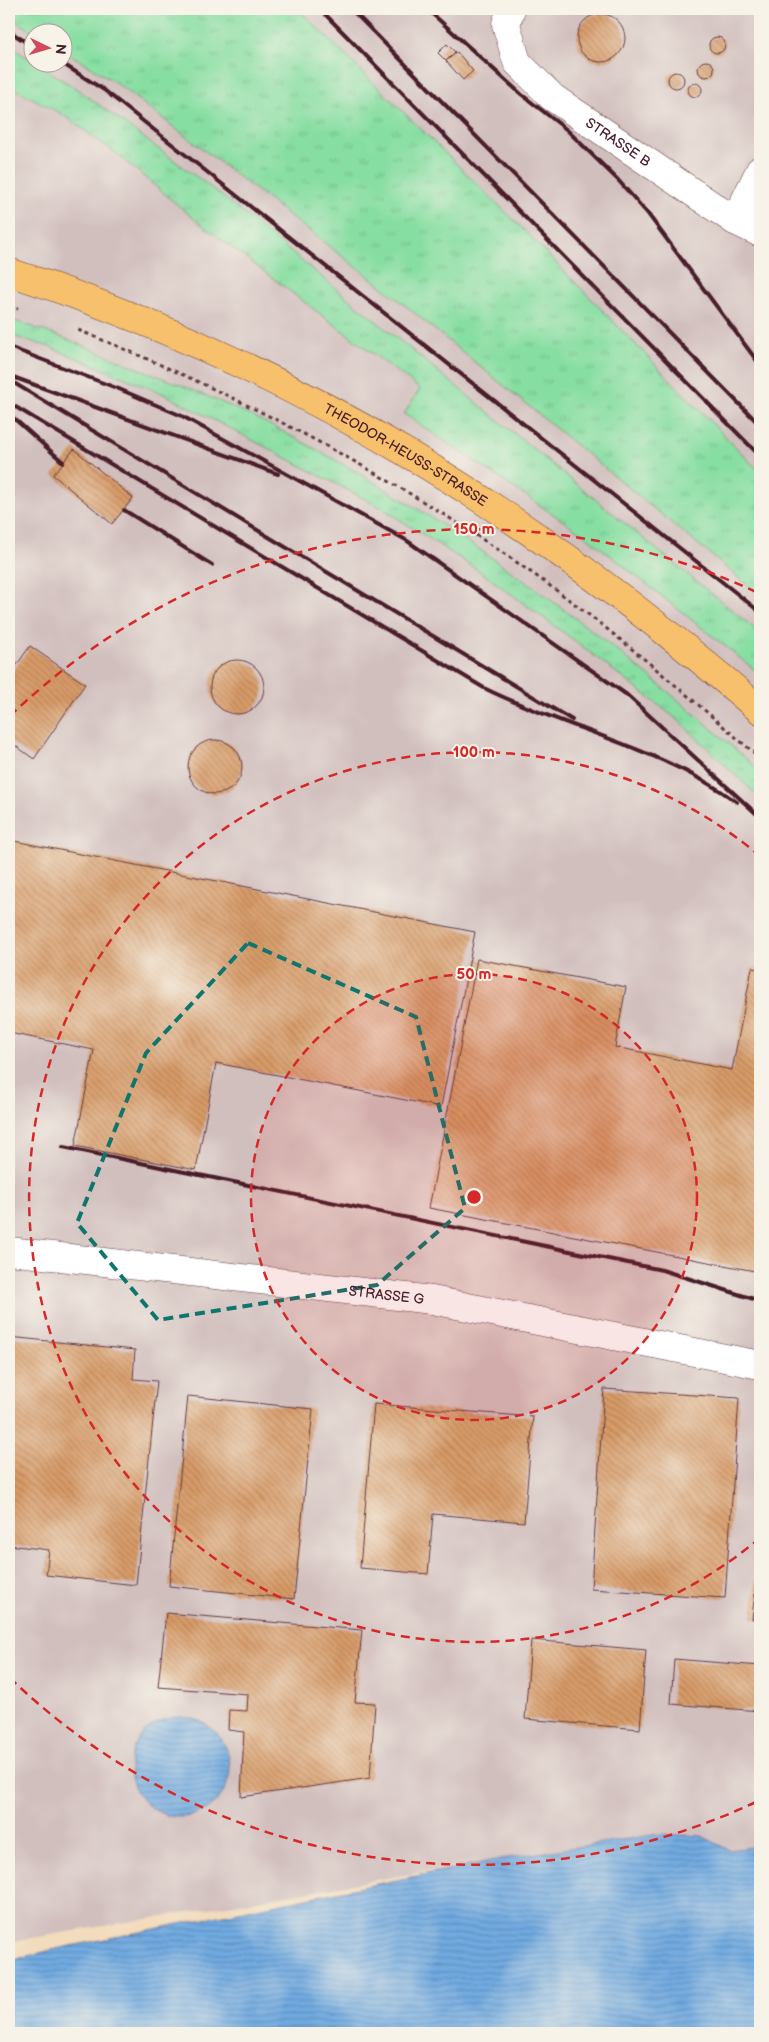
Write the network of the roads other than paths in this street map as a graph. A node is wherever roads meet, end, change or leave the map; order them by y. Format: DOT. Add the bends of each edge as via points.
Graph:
graph roads {
  1 [pos="509,16"];
  2 [pos="760,170"];
  3 [pos="735,221"];
  4 [pos="760,233"];
  5 [pos="9,272"];
  6 [pos="760,710"];
  7 [pos="9,1252"];
  8 [pos="760,1365"];
  1 -- 3 [label="lane, STRASSE B" via="517,62 552,97"];
  2 -- 3 [label="lane"];
  3 -- 4 [label="lane, STRASSE B"];
  5 -- 6 [label="main road, THEODOR-HEUSS-STRASSE" via="77,294 178,335 278,380 381,436 466,488 631,603"];
  7 -- 8 [label="lane, STRASSE G" via="432,1300"];
}
